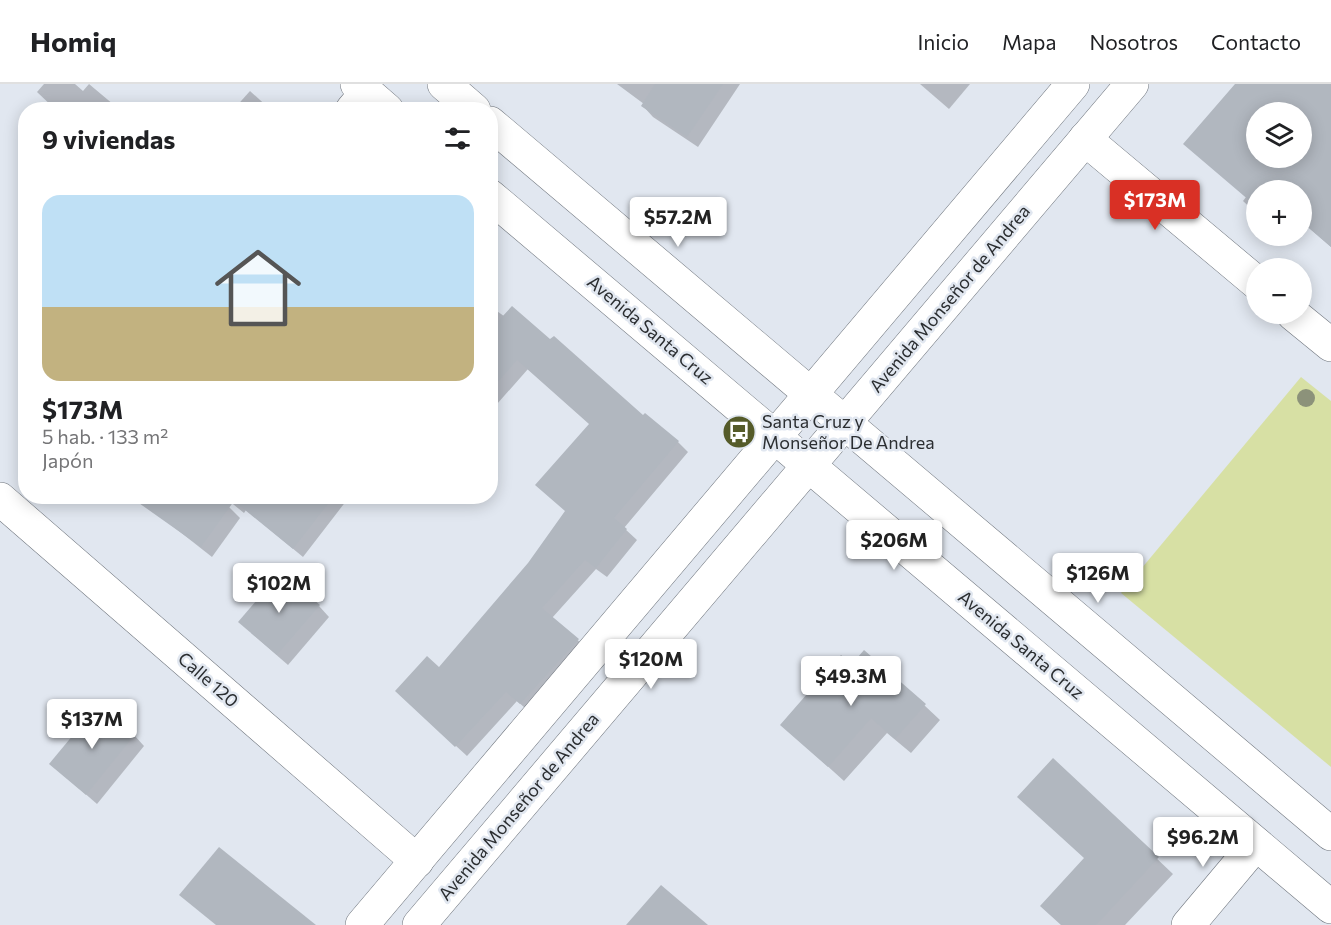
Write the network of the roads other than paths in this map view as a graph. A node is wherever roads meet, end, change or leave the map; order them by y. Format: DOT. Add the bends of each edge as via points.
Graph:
graph roads {
  1 [pos="444,84"];
  2 [pos="1073,84"];
  3 [pos="1132,84"];
  4 [pos="465,102"];
  5 [pos="498,130"];
  6 [pos="1085,139"];
  7 [pos="498,203"];
  8 [pos="1246,274"];
  9 [pos="1305,324"];
  10 [pos="1331,345"];
  11 [pos="812,395"];
  12 [pos="845,423"];
  13 [pos="777,437"];
  14 [pos="808,465"];
  15 [pos="10,508"];
  16 [pos="1331,834"];
  17 [pos="1256,844"];
  18 [pos="417,861"];
  19 [pos="1331,907"];
  20 [pos="362,925"];
  21 [pos="419,925"];
  22 [pos="1188,925"];
  1 -- 4 [label="main road"];
  2 -- 11 [label="main road"];
  3 -- 6 [label="main road, Avenida Monseñor de Andrea"];
  5 -- 11 [label="main road"];
  6 -- 8 [label="main road"];
  6 -- 12 [label="main road, Avenida Monseñor de Andrea"];
  7 -- 13 [label="main road, Avenida Santa Cruz"];
  9 -- 10 [label="main road"];
  11 -- 12 [label="main road"];
  11 -- 13 [label="main road"];
  12 -- 14 [label="main road, Avenida Monseñor de Andrea"];
  12 -- 16 [label="main road"];
  13 -- 14 [label="main road, Avenida Santa Cruz"];
  13 -- 18 [label="main road"];
  14 -- 17 [label="main road, Avenida Santa Cruz"];
  14 -- 21 [label="main road, Avenida Monseñor de Andrea"];
  15 -- 18 [label="main road, Calle 120"];
  17 -- 19 [label="main road, Avenida Santa Cruz"];
  17 -- 22 [label="main road"];
  18 -- 20 [label="main road"];
}
